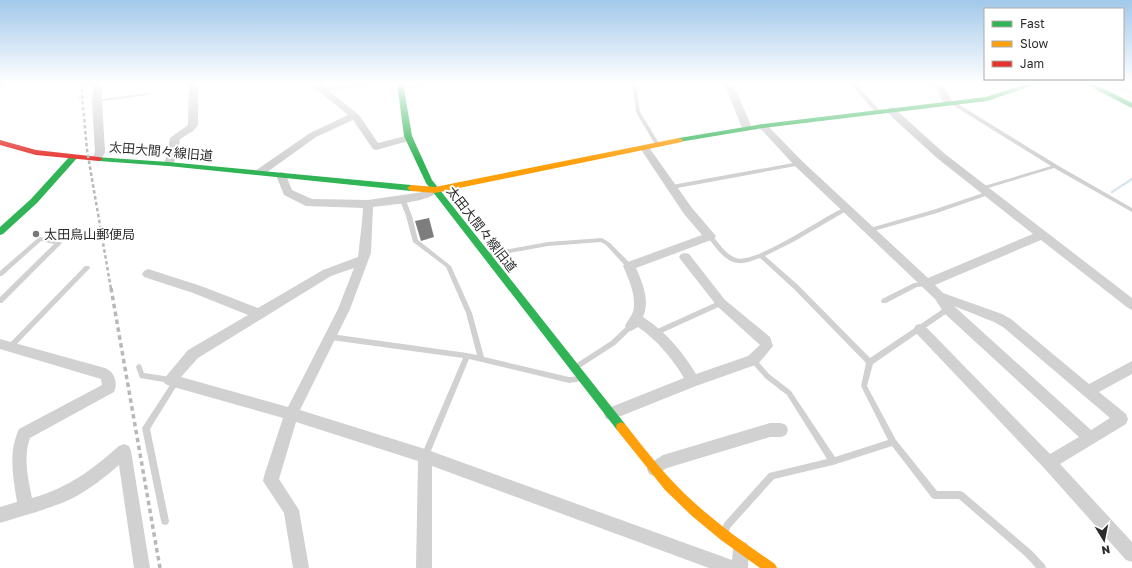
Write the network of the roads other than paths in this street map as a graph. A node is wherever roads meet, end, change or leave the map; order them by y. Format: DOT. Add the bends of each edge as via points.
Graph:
graph roads {
  1 [pos="94,110"];
  2 [pos="193,110"];
  3 [pos="346,110"];
  4 [pos="405,110"];
  5 [pos="638,110"];
  6 [pos="739,110"];
  7 [pos="876,110"];
  8 [pos="891,110"];
  9 [pos="895,110"];
  10 [pos="961,110"];
  11 [pos="878,112"];
  12 [pos="354,116"];
  13 [pos="763,126"];
  14 [pos="747,128"];
  15 [pos="409,138"];
  16 [pos="0,142"];
  17 [pos="658,146"];
  18 [pos="645,148"];
  19 [pos="74,157"];
  20 [pos="97,158"];
  21 [pos="168,164"];
  22 [pos="799,164"];
  23 [pos="1055,166"];
  24 [pos="259,174"];
  25 [pos="281,175"];
  26 [pos="672,187"];
  27 [pos="435,190"];
  28 [pos="986,191"];
  29 [pos="402,198"];
  30 [pos="368,204"];
  31 [pos="846,209"];
  32 [pos="1132,210"];
  33 [pos="870,230"];
  34 [pos="0,232"];
  35 [pos="1042,235"];
  36 [pos="710,236"];
  37 [pos="681,252"];
  38 [pos="486,256"];
  39 [pos="762,256"];
  40 [pos="362,260"];
  41 [pos="629,266"];
  42 [pos="87,268"];
  43 [pos="0,274"];
  44 [pos="148,274"];
  45 [pos="925,284"];
  46 [pos="939,296"];
  47 [pos="0,301"];
  48 [pos="884,301"];
  49 [pos="721,303"];
  50 [pos="1132,305"];
  51 [pos="948,309"];
  52 [pos="259,314"];
  53 [pos="634,323"];
  54 [pos="920,329"];
  55 [pos="655,333"];
  56 [pos="331,338"];
  57 [pos="5,346"];
  58 [pos="467,356"];
  59 [pos="481,360"];
  60 [pos="753,360"];
  61 [pos="870,362"];
  62 [pos="139,367"];
  63 [pos="575,367"];
  64 [pos="1132,367"];
  65 [pos="583,379"];
  66 [pos="173,381"];
  67 [pos="693,381"];
  68 [pos="1089,391"];
  69 [pos="291,414"];
  70 [pos="611,414"];
  71 [pos="781,430"];
  72 [pos="1090,438"];
  73 [pos="893,442"];
  74 [pos="425,456"];
  75 [pos="833,460"];
  76 [pos="1049,463"];
  77 [pos="654,469"];
  78 [pos="26,506"];
  79 [pos="0,515"];
  80 [pos="165,521"];
  81 [pos="724,536"];
  82 [pos="741,549"];
  83 [pos="1132,554"];
  84 [pos="142,568"];
  85 [pos="301,568"];
  86 [pos="424,568"];
  87 [pos="731,568"];
  88 [pos="740,568"];
  89 [pos="771,568"];
  90 [pos="1042,568"];
  1 -- 20 [label="street" via="100,152"];
  2 -- 21 [label="street" via="192,127 175,138"];
  3 -- 12 [label="street"];
  4 -- 15 [label="street"];
  5 -- 17 [label="lane"];
  6 -- 14 [label="street"];
  7 -- 11 [label="lane"];
  8 -- 9 [label="street"];
  8 -- 11 [label="street"];
  8 -- 28 [label="street" via="941,156"];
  10 -- 23 [label="lane"];
  11 -- 13 [label="street"];
  12 -- 15 [label="street" via="376,147"];
  12 -- 24 [label="street" via="313,135"];
  13 -- 14 [label="street"];
  13 -- 22 [label="street"];
  14 -- 17 [label="street"];
  15 -- 27 [label="street"];
  16 -- 19 [label="street, 太田大間々線旧道" via="14,148"];
  17 -- 18 [label="street"];
  18 -- 26 [label="street"];
  18 -- 27 [label="street"];
  19 -- 20 [label="street, 太田大間々線旧道"];
  19 -- 34 [label="street" via="34,201"];
  20 -- 21 [label="street, 太田大間々線旧道"];
  21 -- 24 [label="street, 太田大間々線旧道"];
  22 -- 26 [label="lane"];
  22 -- 31 [label="street"];
  23 -- 28 [label="lane"];
  23 -- 32 [label="lane"];
  24 -- 25 [label="street, 太田大間々線旧道"];
  25 -- 27 [label="street, 太田大間々線旧道"];
  25 -- 30 [label="street" via="288,192 310,203"];
  26 -- 36 [label="street" via="688,211"];
  27 -- 29 [label="street" via="426,195"];
  27 -- 38 [label="street, 太田大間々線旧道"];
  28 -- 33 [label="lane" via="935,212"];
  28 -- 35 [label="street"];
  29 -- 30 [label="street"];
  29 -- 59 [label="lane" via="410,216 415,241 448,266 469,313"];
  30 -- 40 [label="street" via="365,253"];
  31 -- 33 [label="street"];
  31 -- 39 [label="lane"];
  33 -- 45 [label="street"];
  35 -- 45 [label="street"];
  35 -- 50 [label="street"];
  36 -- 37 [label="street"];
  36 -- 39 [label="lane" via="728,256 739,261"];
  37 -- 41 [label="street"];
  37 -- 49 [label="street"];
  38 -- 41 [label="lane" via="548,244 602,240"];
  38 -- 63 [label="street, 太田大間々線旧道"];
  39 -- 61 [label="lane"];
  40 -- 52 [label="street" via="327,273"];
  40 -- 56 [label="street"];
  41 -- 53 [label="street" via="640,291 639,315"];
  42 -- 57 [label="lane"];
  43 -- 47 [label="lane" via="40,239 59,242"];
  44 -- 52 [label="street" via="197,289"];
  45 -- 46 [label="street"];
  45 -- 48 [label="lane" via="916,284"];
  46 -- 51 [label="street"];
  46 -- 68 [label="street" via="1007,323"];
  49 -- 55 [label="lane"];
  49 -- 60 [label="street" via="765,341 767,346"];
  51 -- 54 [label="lane"];
  51 -- 72 [label="street"];
  52 -- 66 [label="street" via="193,354"];
  53 -- 55 [label="street"];
  53 -- 63 [label="lane" via="612,343"];
  54 -- 61 [label="lane"];
  54 -- 76 [label="street"];
  55 -- 67 [label="street" via="678,356"];
  56 -- 58 [label="lane"];
  56 -- 69 [label="street"];
  57 -- 78 [label="street" via="105,374 109,379 109,388 24,434 21,440 20,468"];
  58 -- 59 [label="lane"];
  58 -- 74 [label="lane"];
  59 -- 65 [label="lane" via="569,380"];
  60 -- 67 [label="street"];
  60 -- 75 [label="lane" via="767,376 789,393"];
  61 -- 73 [label="lane" via="864,386"];
  62 -- 66 [label="lane" via="142,376"];
  63 -- 65 [label="street, 太田大間々線旧道"];
  64 -- 68 [label="street"];
  65 -- 70 [label="street, 太田大間々線旧道"];
  66 -- 69 [label="street"];
  66 -- 80 [label="lane" via="146,428"];
  67 -- 70 [label="street"];
  68 -- 72 [label="street" via="1121,419"];
  69 -- 74 [label="street"];
  69 -- 85 [label="street" via="271,481 291,510"];
  70 -- 77 [label="street, 太田大間々線旧道"];
  71 -- 77 [label="street" via="770,430 663,462"];
  72 -- 76 [label="street"];
  73 -- 75 [label="lane"];
  73 -- 90 [label="lane" via="935,495 960,495"];
  74 -- 86 [label="street"];
  74 -- 87 [label="street"];
  75 -- 81 [label="lane" via="772,476 727,526"];
  76 -- 83 [label="street"];
  77 -- 81 [label="street, 太田大間々線旧道" via="686,503"];
  78 -- 79 [label="street"];
  78 -- 84 [label="street" via="47,501 77,488 124,451"];
  81 -- 82 [label="street, 太田大間々線旧道"];
  82 -- 88 [label="street"];
  82 -- 89 [label="street, 太田大間々線旧道"];
}
